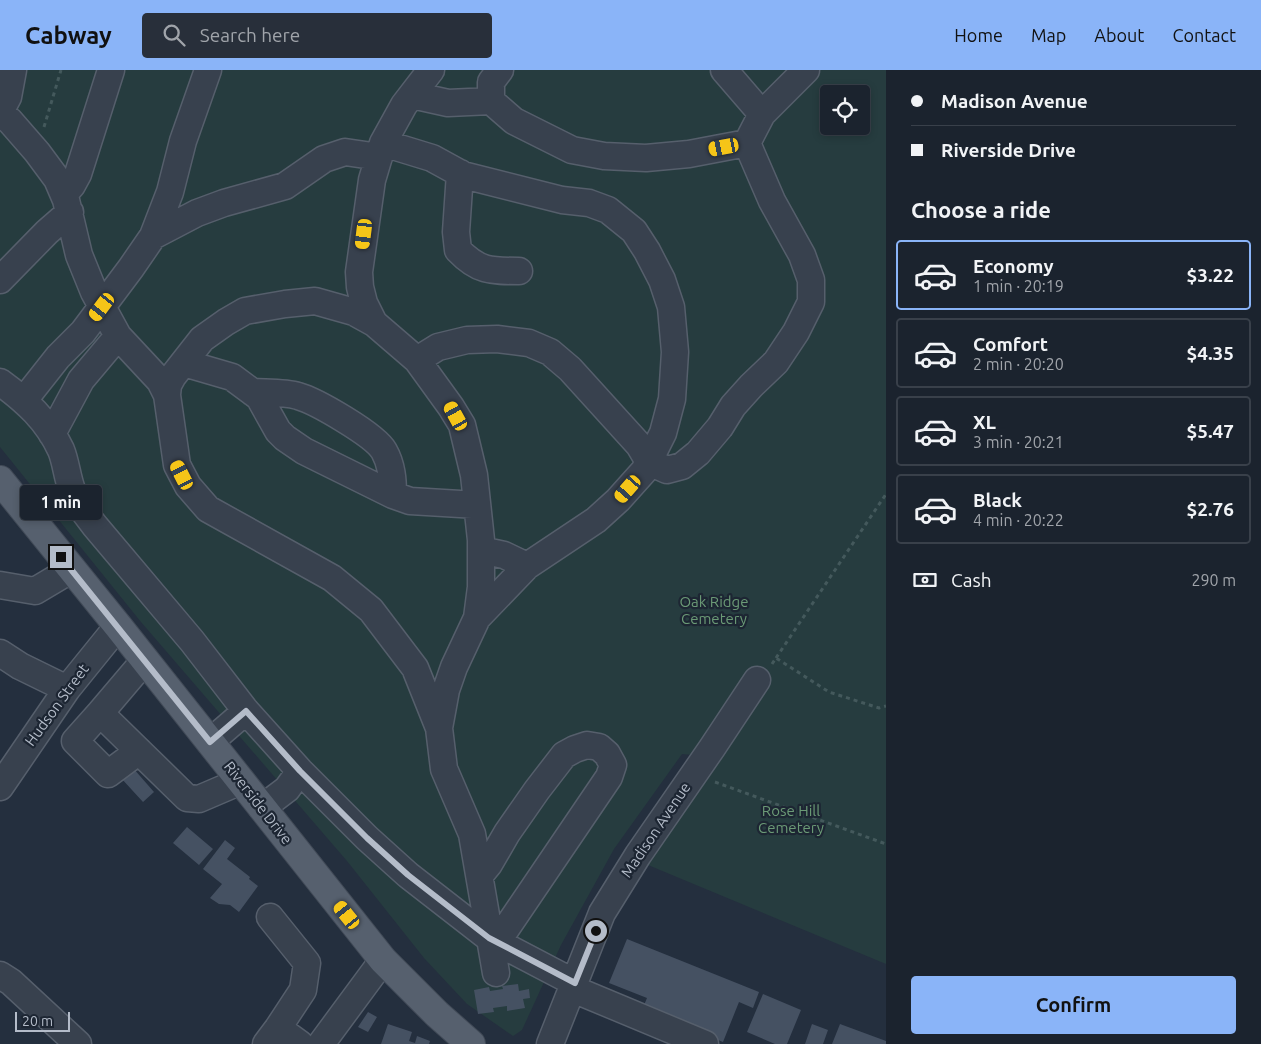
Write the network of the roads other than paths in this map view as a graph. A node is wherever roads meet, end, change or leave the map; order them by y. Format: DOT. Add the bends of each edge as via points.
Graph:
graph roads {
  1 [pos="13,70"];
  2 [pos="111,70"];
  3 [pos="208,70"];
  4 [pos="431,70"];
  5 [pos="500,70"];
  6 [pos="724,70"];
  7 [pos="806,70"];
  8 [pos="412,95"];
  9 [pos="491,101"];
  10 [pos="0,113"];
  11 [pos="762,114"];
  12 [pos="747,143"];
  13 [pos="381,150"];
  14 [pos="460,173"];
  15 [pos="66,203"];
  16 [pos="153,236"];
  17 [pos="519,271"];
  18 [pos="360,278"];
  19 [pos="0,280"];
  20 [pos="327,304"];
  21 [pos="102,307"];
  22 [pos="374,323"];
  23 [pos="118,336"];
  24 [pos="417,360"];
  25 [pos="184,363"];
  26 [pos="0,382"];
  27 [pos="252,392"];
  28 [pos="167,395"];
  29 [pos="24,400"];
  30 [pos="52,434"];
  31 [pos="649,462"];
  32 [pos="0,480"];
  33 [pos="393,495"];
  34 [pos="477,505"];
  35 [pos="481,550"];
  36 [pos="527,566"];
  37 [pos="72,569"];
  38 [pos="0,585"];
  39 [pos="477,618"];
  40 [pos="118,626"];
  41 [pos="0,654"];
  42 [pos="145,660"];
  43 [pos="454,667"];
  44 [pos="415,668"];
  45 [pos="757,680"];
  46 [pos="67,689"];
  47 [pos="246,711"];
  48 [pos="100,714"];
  49 [pos="439,728"];
  50 [pos="210,742"];
  51 [pos="139,751"];
  52 [pos="300,771"];
  53 [pos="241,781"];
  54 [pos="0,787"];
  55 [pos="262,808"];
  56 [pos="461,808"];
  57 [pos="508,832"];
  58 [pos="480,875"];
  59 [pos="270,917"];
  60 [pos="493,940"];
  61 [pos="383,960"];
  62 [pos="496,973"];
  63 [pos="0,975"];
  64 [pos="574,986"];
  65 [pos="272,1036"];
  66 [pos="76,1044"];
  67 [pos="300,1044"];
  68 [pos="322,1044"];
  69 [pos="471,1044"];
  70 [pos="550,1044"];
  71 [pos="705,1044"];
  1 -- 10 [label="street" via="8,97"];
  2 -- 15 [label="street"];
  3 -- 16 [label="street"];
  4 -- 8 [label="street"];
  5 -- 9 [label="street" via="491,82"];
  6 -- 11 [label="street"];
  7 -- 11 [label="street"];
  8 -- 9 [label="street" via="448,103"];
  8 -- 13 [label="street"];
  9 -- 12 [label="street" via="514,121 548,139 572,150 604,156 646,158 690,154"];
  10 -- 15 [label="street" via="37,152 57,179"];
  11 -- 12 [label="street"];
  12 -- 31 [label="street" via="772,201 802,255 811,280 811,302 776,362 733,406 698,453 682,466 667,470"];
  13 -- 14 [label="street" via="432,158"];
  13 -- 16 [label="street" via="345,152 324,159 285,186 197,213"];
  13 -- 18 [label="street" via="366,215"];
  14 -- 17 [label="street" via="458,250 471,263 493,271"];
  14 -- 31 [label="street" via="562,200 589,203 608,210 634,231 662,280 671,307 676,352 672,399 663,433"];
  15 -- 19 [label="street" via="47,232"];
  15 -- 21 [label="street" via="79,255"];
  16 -- 21 [label="street"];
  18 -- 20 [label="street" via="347,294"];
  18 -- 22 [label="street" via="364,303"];
  20 -- 22 [label="street" via="354,312"];
  20 -- 25 [label="street" via="315,301 245,311 202,339"];
  21 -- 23 [label="street"];
  21 -- 29 [label="street"];
  22 -- 24 [label="street"];
  23 -- 28 [label="street" via="160,381"];
  23 -- 30 [label="street" via="82,380"];
  24 -- 31 [label="street" via="438,348 467,340 497,339 529,344 550,352 570,369 639,445"];
  24 -- 34 [label="street" via="462,425 474,475"];
  25 -- 27 [label="street" via="232,377"];
  25 -- 28 [label="street" via="168,385"];
  26 -- 29 [label="street"];
  27 -- 33 [label="street" via="259,397 278,432 285,438"];
  27 -- 33 [label="street" via="296,395 367,434 384,450 392,471"];
  28 -- 44 [label="street" via="177,465 188,486 208,509 332,578 371,610"];
  29 -- 30 [label="street"];
  30 -- 47 [label="street" via="82,508"];
  31 -- 36 [label="street" via="644,472 596,520"];
  32 -- 37 [label="main road, Riverside Drive"];
  33 -- 34 [label="street" via="410,501"];
  34 -- 35 [label="street"];
  35 -- 36 [label="street" via="504,555"];
  35 -- 39 [label="street"];
  36 -- 39 [label="street"];
  37 -- 38 [label="street" via="35,591"];
  37 -- 40 [label="main road, Riverside Drive"];
  39 -- 43 [label="street"];
  40 -- 42 [label="main road, Riverside Drive"];
  40 -- 46 [label="street, Hudson Street"];
  41 -- 46 [label="street"];
  42 -- 48 [label="street"];
  42 -- 50 [label="main road, Riverside Drive"];
  43 -- 44 [label="street"];
  43 -- 49 [label="street"];
  44 -- 49 [label="street"];
  45 -- 64 [label="street, Madison Avenue" via="602,913"];
  46 -- 54 [label="street, Hudson Street"];
  47 -- 50 [label="street"];
  47 -- 52 [label="street"];
  48 -- 51 [label="street"];
  48 -- 51 [label="street" via="76,741 108,774"];
  49 -- 56 [label="street" via="444,770"];
  50 -- 53 [label="main road, Riverside Drive"];
  51 -- 53 [label="street" via="187,798 199,799"];
  52 -- 55 [label="street" via="287,789"];
  52 -- 60 [label="street" via="408,875"];
  53 -- 55 [label="main road, Riverside Drive"];
  55 -- 61 [label="main road, Riverside Drive"];
  56 -- 57 [label="street"];
  56 -- 58 [label="street" via="472,834"];
  57 -- 58 [label="street"];
  57 -- 60 [label="street" via="564,755 587,745 599,747 607,754 613,765 610,776"];
  58 -- 60 [label="street"];
  59 -- 65 [label="street" via="306,963 303,990"];
  60 -- 62 [label="street"];
  60 -- 64 [label="street"];
  61 -- 68 [label="street"];
  61 -- 69 [label="main road, Riverside Drive"];
  63 -- 66 [label="street"];
  64 -- 70 [label="street, Madison Avenue"];
  64 -- 71 [label="street"];
  65 -- 67 [label="street"];
}
